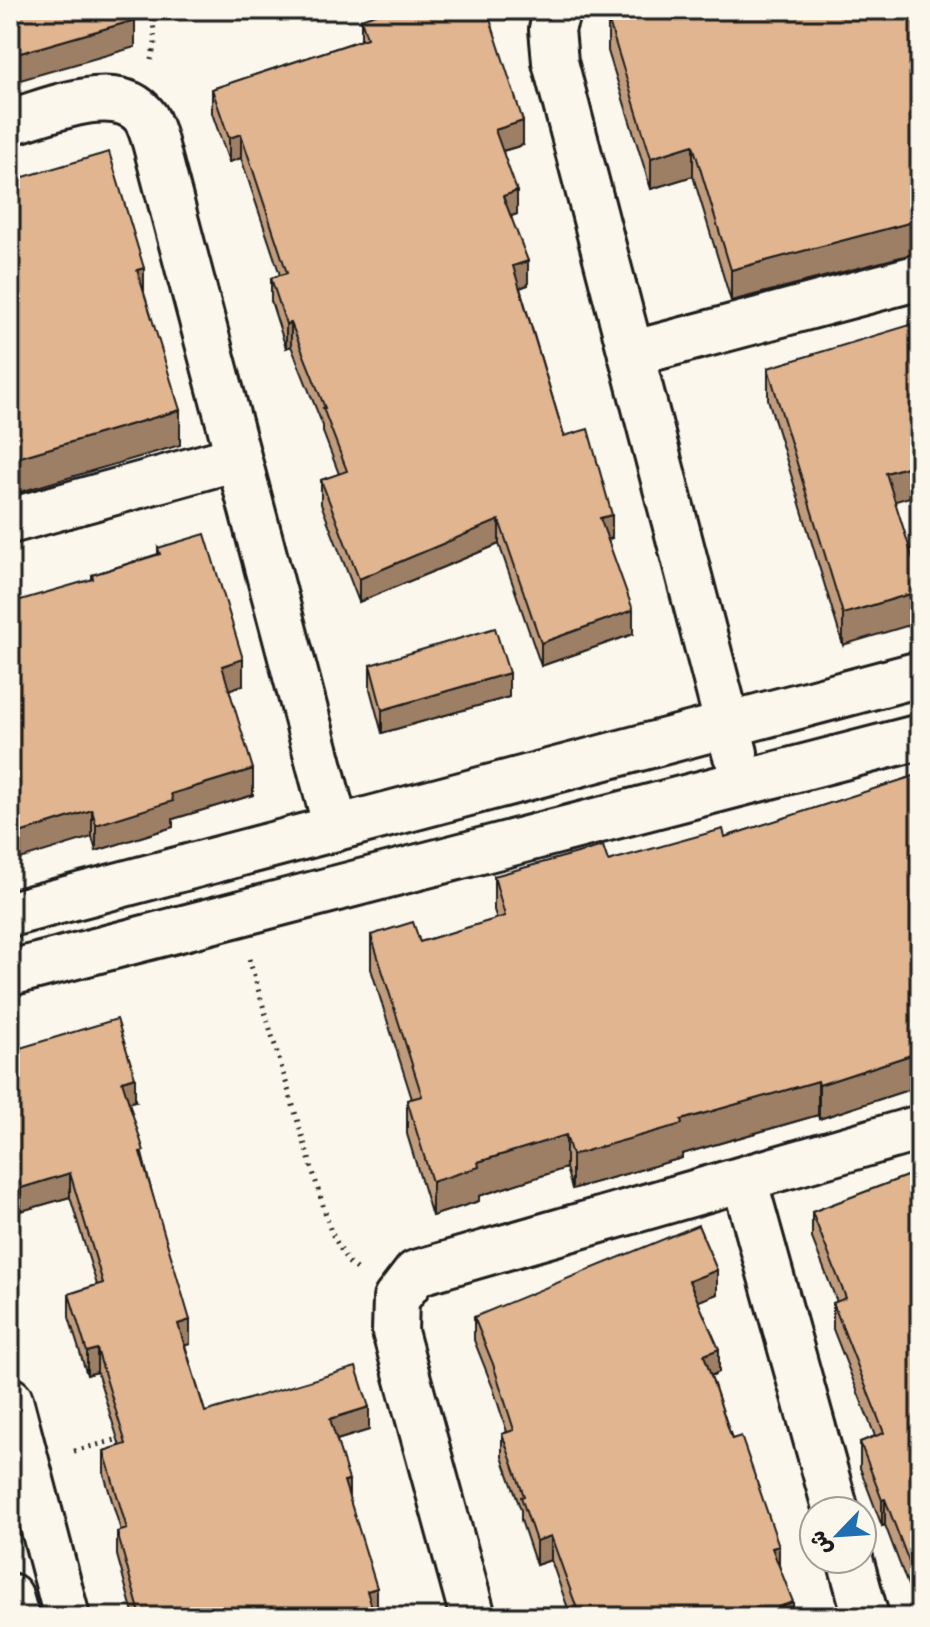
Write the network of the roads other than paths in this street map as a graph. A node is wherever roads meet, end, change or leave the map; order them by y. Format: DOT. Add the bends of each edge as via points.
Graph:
graph roads {
  1 [pos="558,10"];
  2 [pos="10,122"];
  3 [pos="920,277"];
  4 [pos="631,354"];
  5 [pos="237,458"];
  6 [pos="10,521"];
  7 [pos="920,674"];
  8 [pos="728,723"];
  9 [pos="920,737"];
  10 [pos="742,782"];
  11 [pos="336,828"];
  12 [pos="10,914"];
  13 [pos="10,973"];
  14 [pos="920,1128"];
  15 [pos="744,1179"];
  16 [pos="10,1400"];
  17 [pos="832,1495"];
  18 [pos="854,1575"];
  19 [pos="10,1596"];
  20 [pos="16,1617"];
  21 [pos="67,1617"];
  22 [pos="473,1617"];
  23 [pos="866,1617"];
  1 -- 4 [label="street" via="552,29 555,62"];
  2 -- 5 [label="street" via="102,97 127,102 146,118"];
  3 -- 4 [label="street"];
  4 -- 8 [label="street"];
  5 -- 6 [label="street"];
  5 -- 11 [label="street"];
  7 -- 8 [label="street"];
  8 -- 10 [label="street"];
  8 -- 11 [label="street"];
  9 -- 10 [label="street"];
  10 -- 13 [label="street"];
  11 -- 12 [label="street"];
  14 -- 15 [label="street"];
  15 -- 17 [label="street"];
  15 -- 22 [label="street" via="416,1273 396,1299 395,1332"];
  16 -- 21 [label="street"];
  18 -- 23 [label="street"];
  19 -- 20 [label="street"];
}
